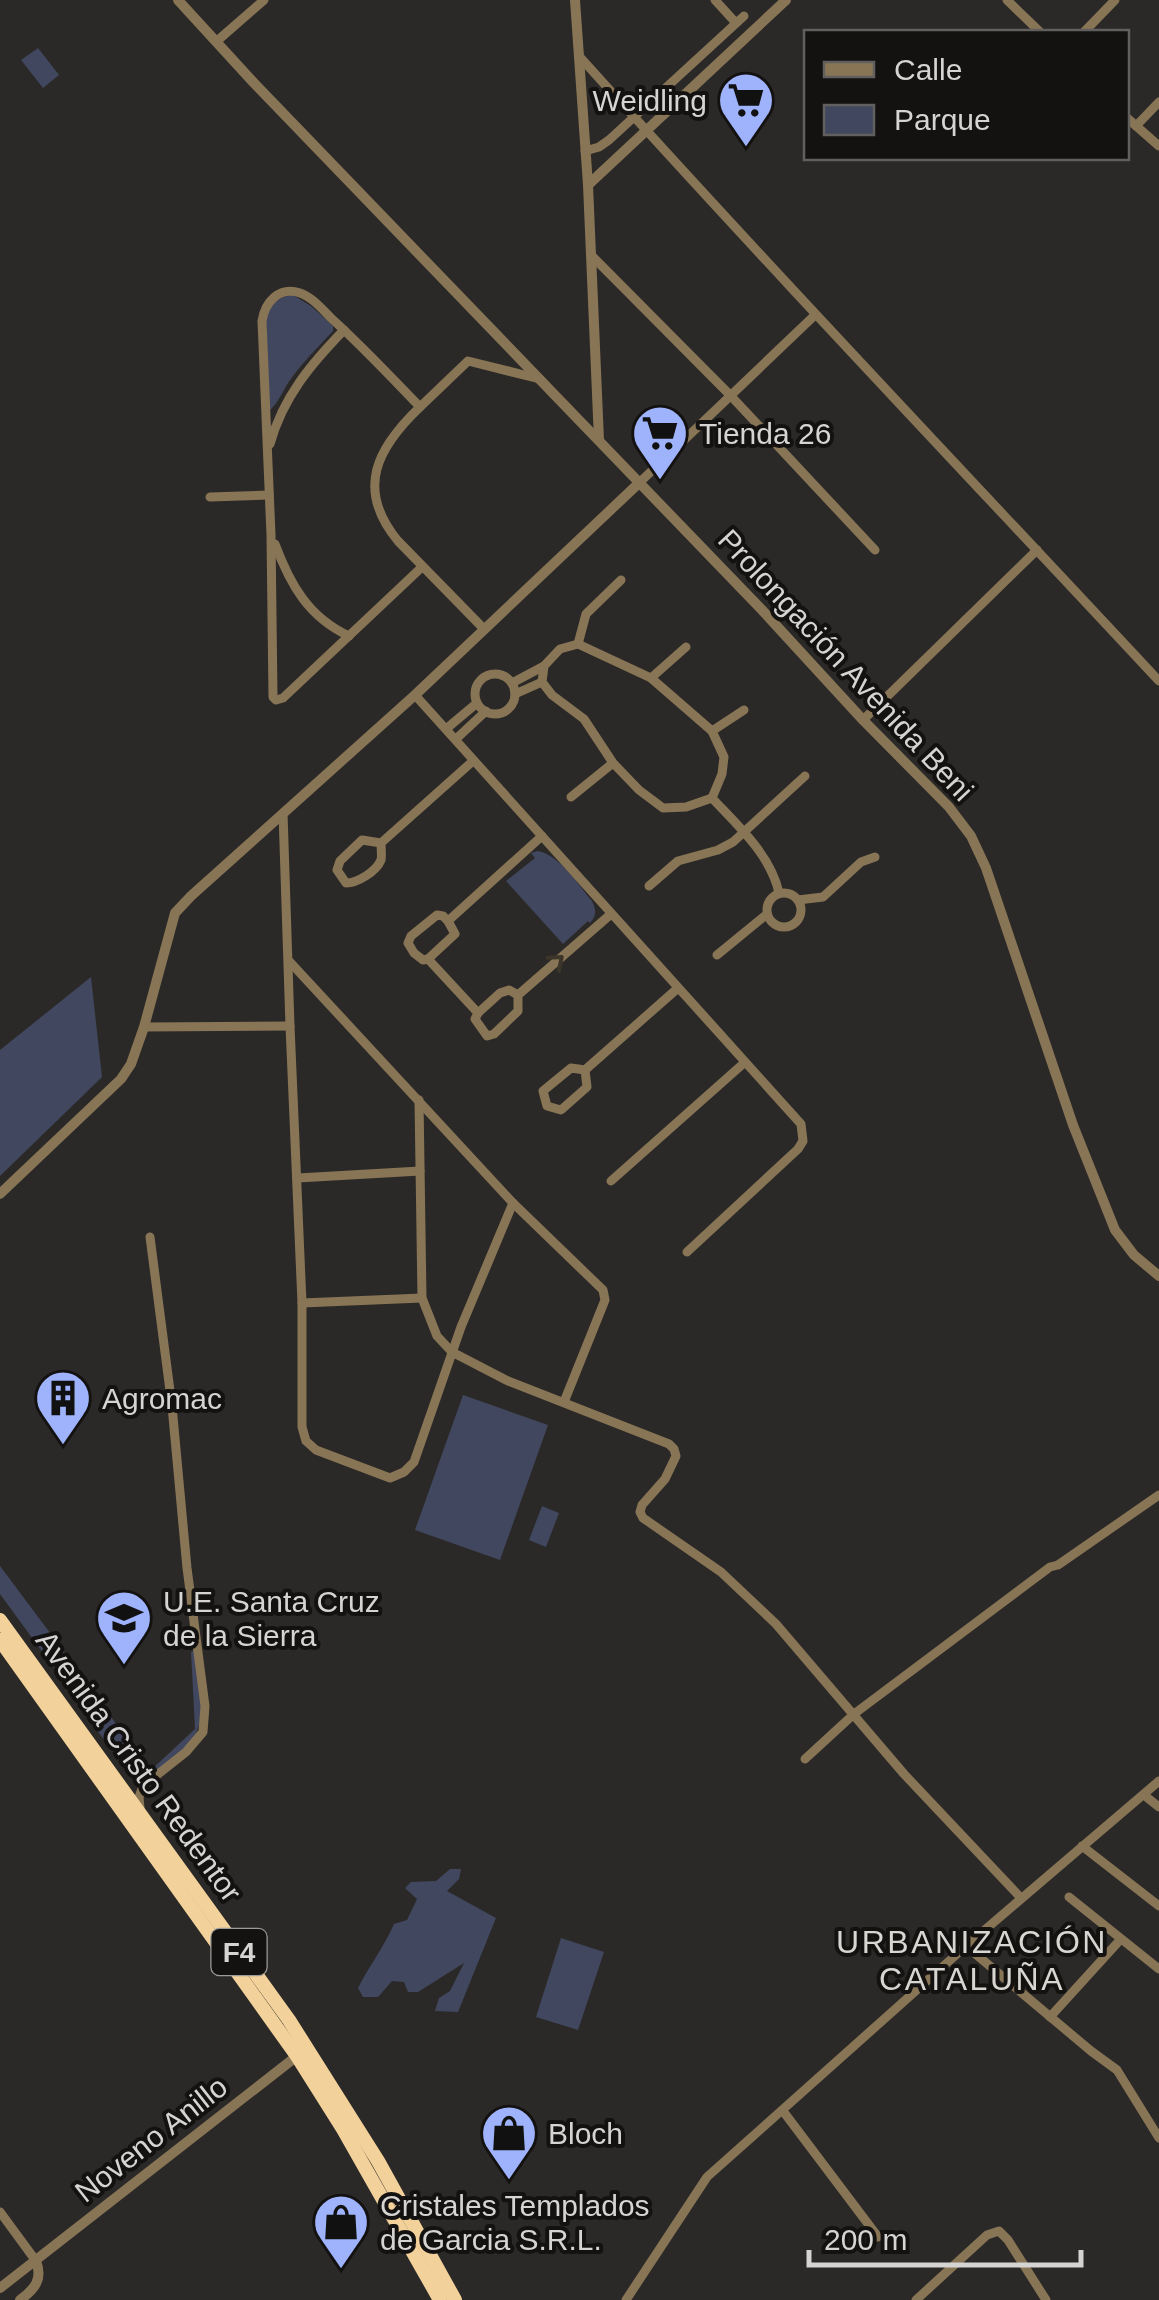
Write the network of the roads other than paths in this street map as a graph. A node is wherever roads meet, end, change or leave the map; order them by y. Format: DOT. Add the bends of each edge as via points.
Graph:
graph roads {
  1 [pos="178,0"];
  2 [pos="264,0"];
  3 [pos="575,0"];
  4 [pos="715,0"];
  5 [pos="786,0"];
  6 [pos="1006,0"];
  7 [pos="1116,0"];
  8 [pos="1038,30"];
  9 [pos="1086,30"];
  10 [pos="217,42"];
  11 [pos="579,56"];
  12 [pos="1159,102"];
  13 [pos="635,118"];
  14 [pos="1129,120"];
  15 [pos="1136,126"];
  16 [pos="648,130"];
  17 [pos="1159,146"];
  18 [pos="585,151"];
  19 [pos="588,184"];
  20 [pos="591,254"];
  21 [pos="816,314"];
  22 [pos="344,330"];
  23 [pos="540,379"];
  24 [pos="730,395"];
  25 [pos="420,407"];
  26 [pos="599,441"];
  27 [pos="267,456"];
  28 [pos="639,483"];
  29 [pos="269,495"];
  30 [pos="210,497"];
  31 [pos="271,535"];
  32 [pos="875,550"];
  33 [pos="1038,550"];
  34 [pos="422,567"];
  35 [pos="621,580"];
  36 [pos="484,629"];
  37 [pos="349,636"];
  38 [pos="578,644"];
  39 [pos="686,646"];
  40 [pos="544,666"];
  41 [pos="651,678"];
  42 [pos="1159,681"];
  43 [pos="512,682"];
  44 [pos="542,682"];
  45 [pos="515,694"];
  46 [pos="415,695"];
  47 [pos="477,703"];
  48 [pos="744,710"];
  49 [pos="486,711"];
  50 [pos="863,720"];
  51 [pos="446,729"];
  52 [pos="712,731"];
  53 [pos="456,739"];
  54 [pos="473,760"];
  55 [pos="613,763"];
  56 [pos="805,776"];
  57 [pos="570,798"];
  58 [pos="712,798"];
  59 [pos="284,813"];
  60 [pos="744,832"];
  61 [pos="542,836"];
  62 [pos="381,843"];
  63 [pos="875,856"];
  64 [pos="649,886"];
  65 [pos="779,893"];
  66 [pos="798,900"];
  67 [pos="611,914"];
  68 [pos="767,914"];
  69 [pos="448,921"];
  70 [pos="717,955"];
  71 [pos="428,959"];
  72 [pos="289,960"];
  73 [pos="678,988"];
  74 [pos="518,995"];
  75 [pos="478,1013"];
  76 [pos="290,1026"];
  77 [pos="144,1027"];
  78 [pos="744,1064"];
  79 [pos="585,1070"];
  80 [pos="420,1100"];
  81 [pos="420,1171"];
  82 [pos="298,1178"];
  83 [pos="611,1181"];
  84 [pos="0,1194"];
  85 [pos="513,1203"];
  86 [pos="150,1237"];
  87 [pos="686,1252"];
  88 [pos="1159,1276"];
  89 [pos="422,1298"];
  90 [pos="302,1303"];
  91 [pos="452,1352"];
  92 [pos="564,1402"];
  93 [pos="1159,1495"];
  94 [pos="0,1620"];
  95 [pos="0,1640"];
  96 [pos="854,1714"];
  97 [pos="805,1759"];
  98 [pos="108,1770"];
  99 [pos="1159,1781"];
  100 [pos="143,1786"];
  101 [pos="1144,1794"];
  102 [pos="1159,1807"];
  103 [pos="143,1820"];
  104 [pos="1082,1846"];
  105 [pos="1070,1897"];
  106 [pos="1022,1898"];
  107 [pos="1159,1906"];
  108 [pos="1120,1940"];
  109 [pos="966,1946"];
  110 [pos="1159,1969"];
  111 [pos="1050,2017"];
  112 [pos="298,2056"];
  113 [pos="783,2111"];
  114 [pos="1159,2138"];
  115 [pos="0,2212"];
  116 [pos="878,2238"];
  117 [pos="36,2261"];
  118 [pos="0,2288"];
  119 [pos="20,2300"];
  120 [pos="440,2300"];
  121 [pos="455,2300"];
  122 [pos="626,2300"];
  123 [pos="916,2300"];
  124 [pos="1046,2300"];
  1 -- 10 [label="street"];
  2 -- 10 [label="street"];
  3 -- 11 [label="street"];
  4 -- 13 [label="street" via="740,20"];
  5 -- 16 [label="street"];
  6 -- 8 [label="street"];
  7 -- 9 [label="street"];
  10 -- 23 [label="street"];
  11 -- 13 [label="street"];
  11 -- 18 [label="street"];
  12 -- 15 [label="street"];
  13 -- 16 [label="street"];
  13 -- 18 [label="street"];
  14 -- 15 [label="street"];
  15 -- 17 [label="street"];
  16 -- 19 [label="street"];
  16 -- 21 [label="street"];
  18 -- 19 [label="street"];
  19 -- 20 [label="street"];
  20 -- 24 [label="street"];
  20 -- 26 [label="street"];
  21 -- 24 [label="street"];
  21 -- 33 [label="street"];
  22 -- 25 [label="street"];
  22 -- 27 [label="street" via="293,389"];
  22 -- 27 [label="street" via="302,294 282,293 266,306"];
  23 -- 25 [label="street" via="468,360"];
  23 -- 26 [label="street"];
  24 -- 28 [label="street"];
  24 -- 32 [label="street"];
  25 -- 34 [label="street" via="384,448 375,492 383,520"];
  26 -- 28 [label="street"];
  27 -- 29 [label="street"];
  28 -- 36 [label="street"];
  28 -- 50 [label="street, Prolongación Avenida Beni"];
  29 -- 30 [label="street"];
  29 -- 31 [label="street"];
  31 -- 37 [label="street" via="300,598"];
  31 -- 37 [label="street" via="273,697 283,698"];
  33 -- 42 [label="street"];
  33 -- 50 [label="street"];
  34 -- 36 [label="street"];
  34 -- 37 [label="street"];
  35 -- 38 [label="street" via="586,614"];
  36 -- 46 [label="street"];
  38 -- 40 [label="street"];
  38 -- 41 [label="street"];
  39 -- 41 [label="street"];
  40 -- 43 [label="street"];
  40 -- 44 [label="street"];
  41 -- 52 [label="street"];
  43 -- 45 [label="street"];
  43 -- 47 [label="street" via="495,674 482,678"];
  44 -- 45 [label="street"];
  44 -- 55 [label="street" via="584,718"];
  45 -- 49 [label="street" via="505,710"];
  46 -- 51 [label="street"];
  46 -- 59 [label="street"];
  47 -- 49 [label="street"];
  47 -- 51 [label="street"];
  48 -- 52 [label="street"];
  49 -- 53 [label="street"];
  50 -- 88 [label="street, Prolongación Avenida Beni" via="970,836 1115,1230"];
  51 -- 53 [label="street"];
  52 -- 58 [label="street" via="724,758"];
  53 -- 54 [label="street"];
  54 -- 61 [label="street"];
  54 -- 62 [label="street"];
  55 -- 57 [label="street"];
  55 -- 58 [label="street" via="662,808"];
  56 -- 60 [label="street"];
  58 -- 60 [label="street"];
  59 -- 72 [label="street"];
  59 -- 77 [label="street" via="176,913"];
  60 -- 64 [label="street" via="718,850 678,861"];
  60 -- 65 [label="street"];
  61 -- 67 [label="street"];
  61 -- 69 [label="street"];
  62 -- 62 [label="street" via="362,840 340,861 337,870 346,883 379,864"];
  63 -- 66 [label="street" via="822,897"];
  65 -- 66 [label="street"];
  65 -- 68 [label="street"];
  66 -- 68 [label="street" via="799,917 790,925 774,924"];
  67 -- 73 [label="street"];
  74 -- 67 [label="street, one-way"];
  68 -- 70 [label="street"];
  69 -- 71 [label="street" via="455,934"];
  69 -- 71 [label="street" via="437,914 411,936 414,954"];
  71 -- 75 [label="street"];
  72 -- 76 [label="street"];
  72 -- 80 [label="street"];
  73 -- 78 [label="street"];
  73 -- 79 [label="street"];
  74 -- 75 [label="street" via="500,993"];
  74 -- 75 [label="street" via="518,1010 494,1034 480,1029"];
  76 -- 77 [label="street"];
  76 -- 82 [label="street"];
  77 -- 84 [label="street" via="120,1079"];
  78 -- 83 [label="street"];
  78 -- 87 [label="street" via="800,1124 802,1141"];
  79 -- 79 [label="street" via="571,1068 544,1092 547,1106 561,1110 587,1087"];
  80 -- 81 [label="street"];
  80 -- 85 [label="street"];
  81 -- 82 [label="street"];
  81 -- 89 [label="street"];
  82 -- 90 [label="street"];
  85 -- 91 [label="street"];
  85 -- 92 [label="street" via="597,1283 605,1300"];
  86 -- 100 [label="street" via="205,1706 196,1742"];
  89 -- 90 [label="street"];
  89 -- 91 [label="street" via="437,1336"];
  90 -- 91 [label="street" via="306,1441 390,1478 414,1462"];
  91 -- 92 [label="street"];
  92 -- 96 [label="street" via="674,1449 664,1479 642,1504 643,1518 721,1572"];
  93 -- 96 [label="street" via="1050,1567"];
  94 -- 98 [label="highway, Avenida Cristo Redentor / F4"];
  95 -- 112 [label="highway, Avenida Cristo Redentor / F4"];
  96 -- 97 [label="street"];
  96 -- 106 [label="street"];
  98 -- 100 [label="street"];
  98 -- 103 [label="highway, Avenida Cristo Redentor / F4"];
  99 -- 101 [label="street"];
  100 -- 103 [label="street"];
  101 -- 102 [label="street"];
  101 -- 104 [label="street"];
  103 -- 121 [label="highway, Avenida Cristo Redentor / F4" via="290,2020"];
  104 -- 106 [label="street"];
  104 -- 107 [label="street"];
  105 -- 108 [label="street"];
  106 -- 109 [label="street"];
  108 -- 110 [label="street"];
  108 -- 111 [label="street"];
  109 -- 111 [label="street"];
  109 -- 113 [label="street"];
  111 -- 114 [label="street" via="1118,2070"];
  112 -- 117 [label="street, Noveno Anillo"];
  112 -- 120 [label="highway, Avenida Cristo Redentor / F4"];
  113 -- 116 [label="street"];
  113 -- 122 [label="street" via="706,2177"];
  115 -- 117 [label="street"];
  117 -- 118 [label="street, Noveno Anillo"];
  117 -- 119 [label="street, Noveno Anillo" via="38,2281"];
  123 -- 124 [label="street" via="999,2231"];
}
